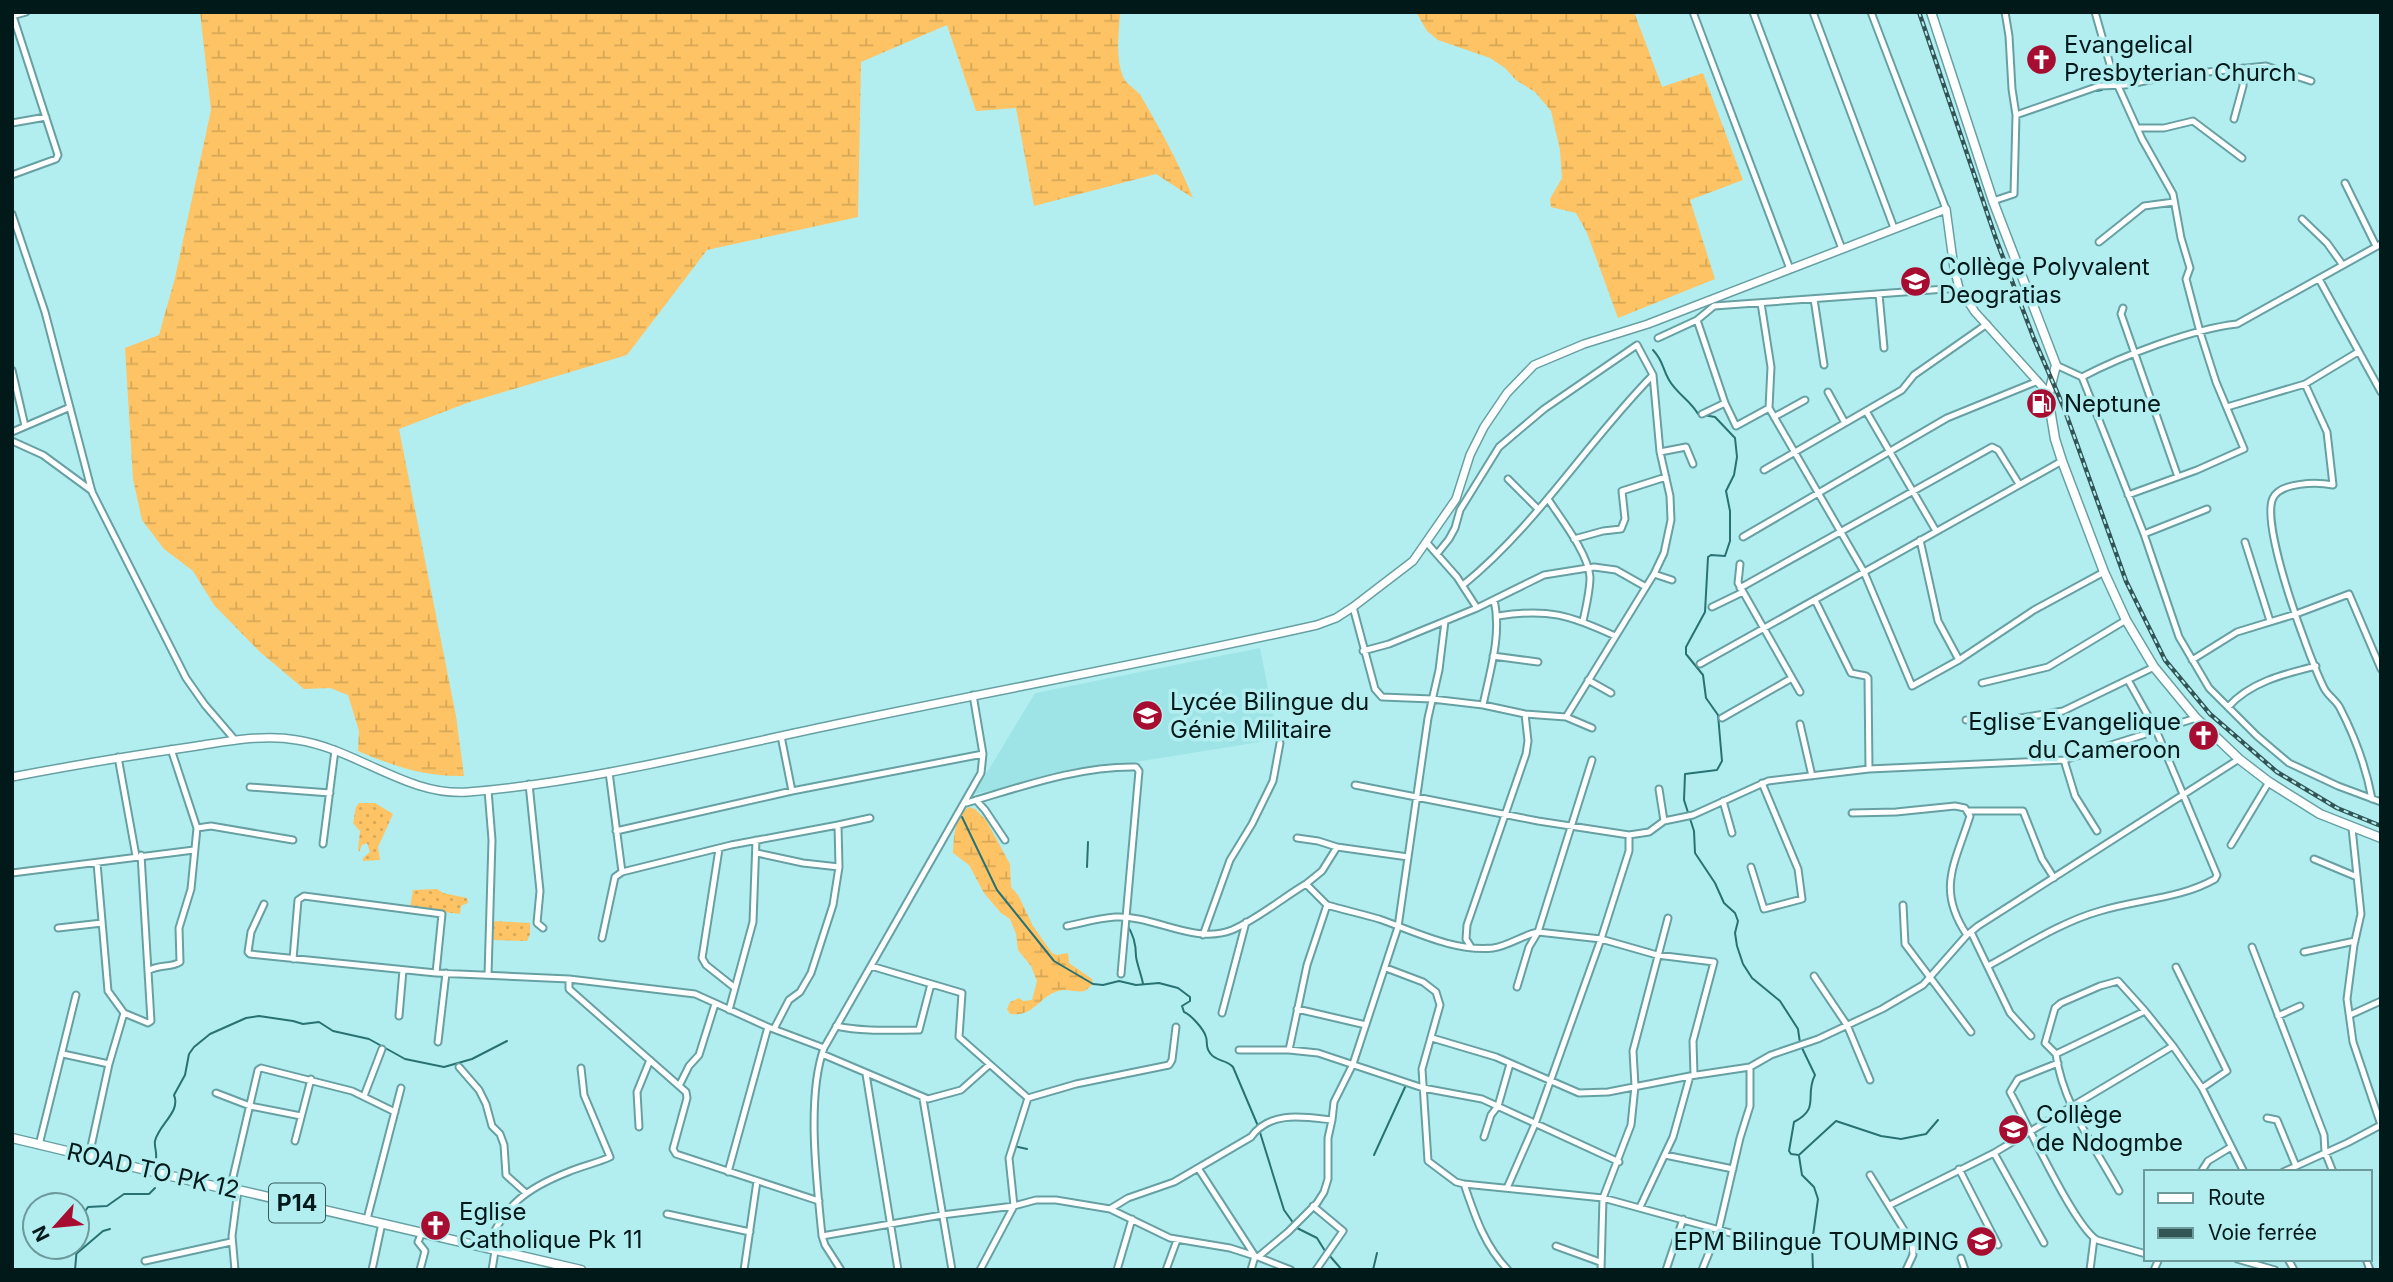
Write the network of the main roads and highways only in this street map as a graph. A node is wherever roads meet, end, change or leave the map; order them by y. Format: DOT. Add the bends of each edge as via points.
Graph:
graph roads {
  1 [pos="1931,12"];
  2 [pos="2048,393"];
  3 [pos="12,777"];
  4 [pos="2381,838"];
  5 [pos="12,1138"];
  6 [pos="581,1270"];
  1 -- 2 [label="main road" via="1993,201 2056,365"];
  2 -- 3 [label="main road" via="1959,288 1946,209 1648,324 1584,344 1529,369 1484,427 1456,499 1427,543 1404,569 1336,618 1317,625 609,771 463,793 431,791 335,750 296,739 234,740"];
  2 -- 4 [label="main road" via="2055,439 2104,572 2154,667 2196,718 2269,782 2320,814"];
  5 -- 6 [label="main road, ROAD TO PK 12 / P14"];
}
